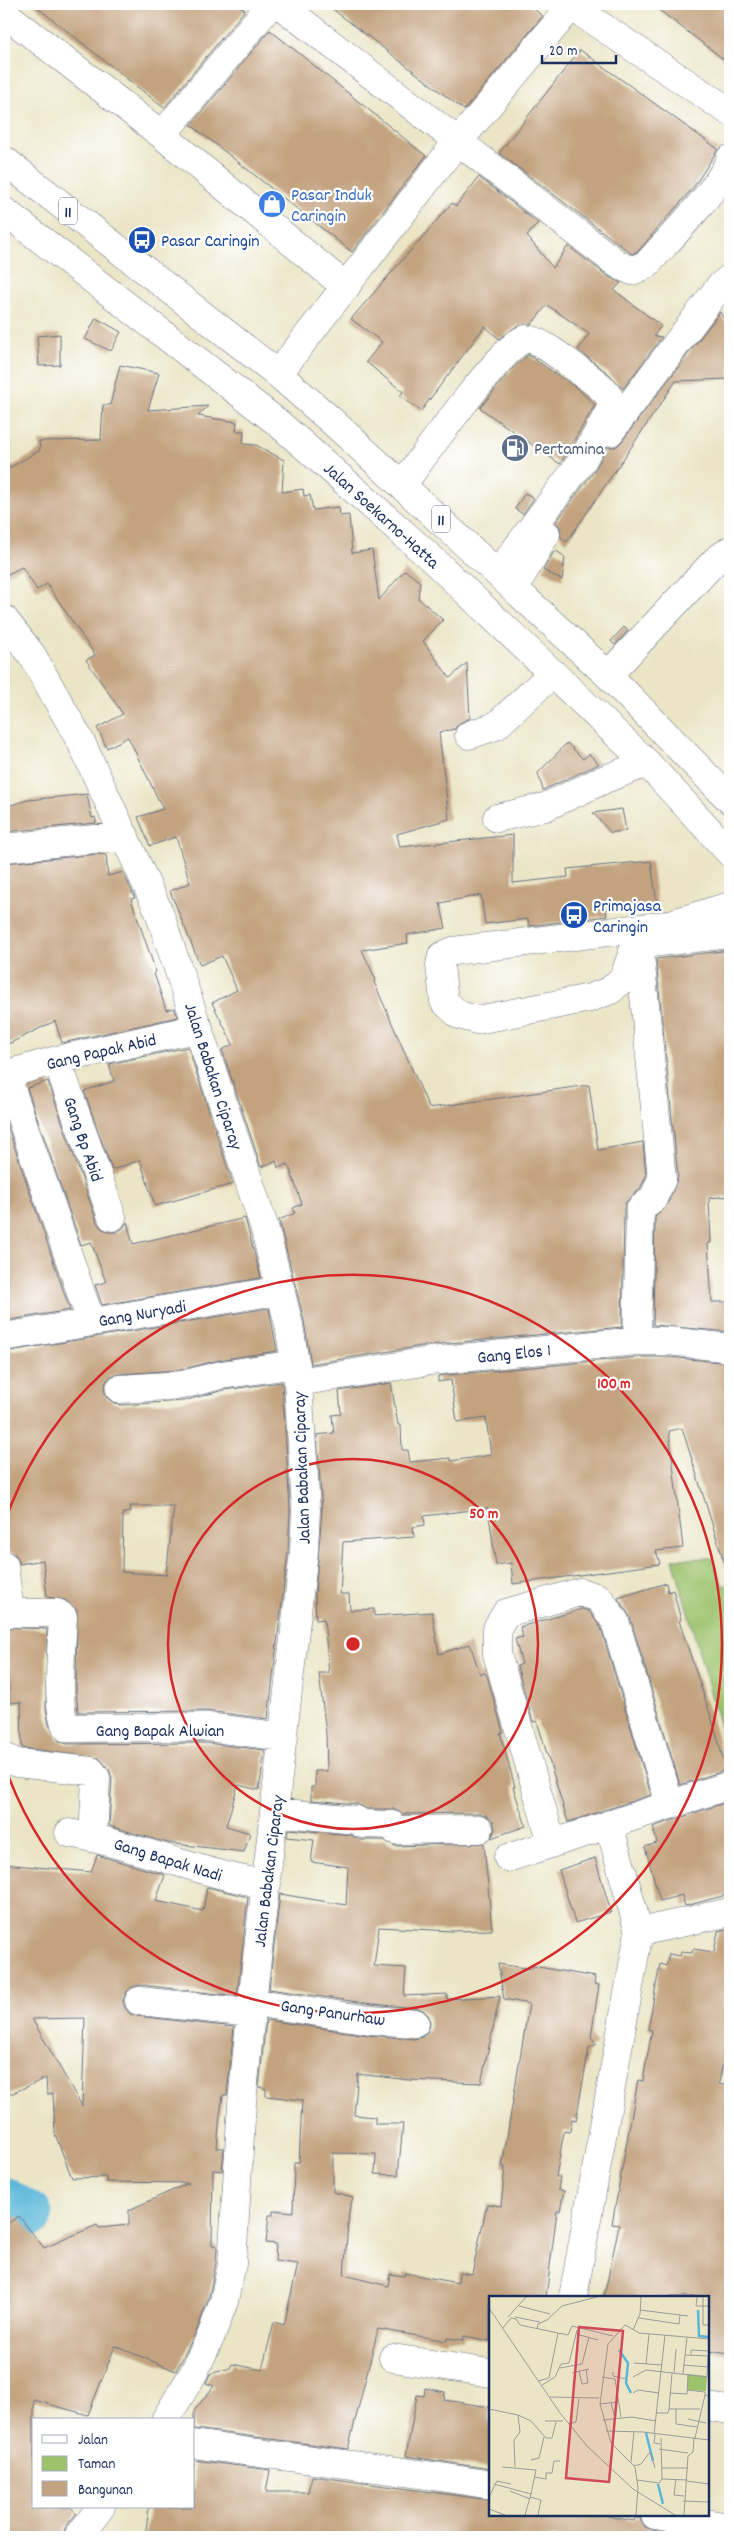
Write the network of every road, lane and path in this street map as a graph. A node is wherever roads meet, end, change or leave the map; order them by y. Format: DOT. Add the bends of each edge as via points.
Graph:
graph roads {
  1 [pos="270,4"];
  2 [pos="279,4"];
  3 [pos="571,5"];
  4 [pos="4,13"];
  5 [pos="730,112"];
  6 [pos="162,135"];
  7 [pos="457,142"];
  8 [pos="730,159"];
  9 [pos="4,160"];
  10 [pos="4,211"];
  11 [pos="730,278"];
  12 [pos="346,287"];
  13 [pos="278,374"];
  14 [pos="403,484"];
  15 [pos="730,550"];
  16 [pos="506,580"];
  17 [pos="4,619"];
  18 [pos="553,673"];
  19 [pos="608,676"];
  20 [pos="469,735"];
  21 [pos="647,763"];
  22 [pos="730,800"];
  23 [pos="497,818"];
  24 [pos="125,836"];
  25 [pos="4,848"];
  26 [pos="730,853"];
  27 [pos="730,906"];
  28 [pos="641,928"];
  29 [pos="730,934"];
  30 [pos="199,1028"];
  31 [pos="57,1060"];
  32 [pos="5,1074"];
  33 [pos="112,1217"];
  34 [pos="280,1290"];
  35 [pos="91,1322"];
  36 [pos="4,1337"];
  37 [pos="637,1341"];
  38 [pos="730,1348"];
  39 [pos="297,1373"];
  40 [pos="120,1389"];
  41 [pos="4,1565"];
  42 [pos="7,1614"];
  43 [pos="284,1737"];
  44 [pos="4,1757"];
  45 [pos="730,1785"];
  46 [pos="670,1805"];
  47 [pos="275,1812"];
  48 [pos="609,1824"];
  49 [pos="479,1829"];
  50 [pos="552,1843"];
  51 [pos="508,1858"];
  52 [pos="267,1884"];
  53 [pos="730,1912"];
  54 [pos="639,1932"];
  55 [pos="139,2001"];
  56 [pos="251,2007"];
  57 [pos="415,2023"];
  58 [pos="573,2296"];
  59 [pos="393,2358"];
  60 [pos="489,2373"];
  61 [pos="709,2407"];
  62 [pos="730,2410"];
  63 [pos="166,2418"];
  64 [pos="195,2444"];
  65 [pos="489,2486"];
  66 [pos="100,2508"];
  67 [pos="661,2516"];
  68 [pos="730,2527"];
  69 [pos="78,2537"];
  1 -- 6 [label="main road"];
  2 -- 7 [label="main road"];
  3 -- 5 [label="main road"];
  3 -- 7 [label="main road"];
  4 -- 6 [label="main road"];
  6 -- 12 [label="main road"];
  7 -- 8 [label="main road" via="619,265 632,271 647,264 715,185"];
  7 -- 12 [label="main road"];
  9 -- 13 [label="main road, Jalan Soekarno-Hatta / 11"];
  10 -- 18 [label="main road, Jalan Soekarno-Hatta / 11" via="278,422 432,558"];
  11 -- 16 [label="main road" via="720,286 604,440"];
  12 -- 13 [label="main road"];
  13 -- 14 [label="main road, Jalan Soekarno-Hatta / 11"];
  14 -- 16 [label="main road, Jalan Soekarno-Hatta / 11"];
  14 -- 16 [label="main road" via="488,374 518,341 528,338 538,342 610,397 612,407 582,461"];
  15 -- 19 [label="main road"];
  16 -- 19 [label="main road, Jalan Soekarno-Hatta / 11"];
  17 -- 24 [label="main road, Jalan Babakan Ciparay" via="32,655 55,694 85,749"];
  18 -- 20 [label="main road" via="496,726"];
  18 -- 21 [label="main road, Jalan Soekarno-Hatta / 11"];
  19 -- 22 [label="main road, Jalan Soekarno-Hatta / 11"];
  21 -- 23 [label="main road" via="544,807"];
  21 -- 26 [label="main road, Jalan Soekarno-Hatta / 11"];
  24 -- 25 [label="main road"];
  24 -- 30 [label="main road, Jalan Babakan Ciparay" via="159,912"];
  27 -- 28 [label="main road" via="667,925"];
  28 -- 28 [label="main road" via="624,977 611,990 590,998 477,1020 459,1015 444,1001 440,965 442,956 453,951"];
  29 -- 37 [label="main road" via="651,942 640,955 662,1179 653,1199 640,1209"];
  30 -- 31 [label="main road, Gang Papak Abid"];
  30 -- 34 [label="main road, Jalan Babakan Ciparay" via="264,1226"];
  31 -- 32 [label="main road, Gang Papak Abid"];
  31 -- 33 [label="main road, Gang Bp Abid"];
  32 -- 35 [label="main road"];
  34 -- 35 [label="main road, Gang Nuryadi"];
  34 -- 39 [label="main road, Jalan Babakan Ciparay"];
  35 -- 36 [label="main road, Gang Nuryadi"];
  37 -- 38 [label="main road, Gang Elos 1"];
  37 -- 39 [label="main road, Gang Elos 1"];
  39 -- 40 [label="main road, Gang Elos 1" via="221,1375 182,1385"];
  39 -- 43 [label="main road, Jalan Babakan Ciparay" via="306,1510 299,1609"];
  41 -- 42 [label="main road"];
  42 -- 43 [label="main road, Gang Bapak Alwian" via="57,1612 63,1616 61,1686 63,1722 67,1728 207,1727"];
  43 -- 47 [label="main road, Jalan Babakan Ciparay"];
  44 -- 52 [label="main road, Gang Bapak Nadi" via="17,1763 91,1771 96,1778 81,1835 231,1879"];
  45 -- 46 [label="main road"];
  46 -- 48 [label="main road"];
  46 -- 50 [label="main road" via="614,1621 599,1598 580,1592 506,1613 497,1628 497,1654"];
  47 -- 49 [label="main road" via="356,1820 362,1824 392,1826 395,1830"];
  47 -- 52 [label="main road, Jalan Babakan Ciparay"];
  48 -- 50 [label="main road"];
  48 -- 54 [label="main road"];
  50 -- 51 [label="main road"];
  52 -- 56 [label="main road, Jalan Babakan Ciparay"];
  53 -- 54 [label="main road"];
  54 -- 58 [label="main road"];
  55 -- 56 [label="main road, Gang Panurhaw"];
  56 -- 57 [label="main road, Gang Panurhaw"];
  56 -- 63 [label="main road, Jalan Babakan Ciparay" via="232,2264 224,2301 193,2374"];
  59 -- 60 [label="main road"];
  61 -- 62 [label="main road"];
  64 -- 65 [label="main road" via="382,2468"];
  66 -- 69 [label="main road"];
  67 -- 68 [label="main road"];
}
